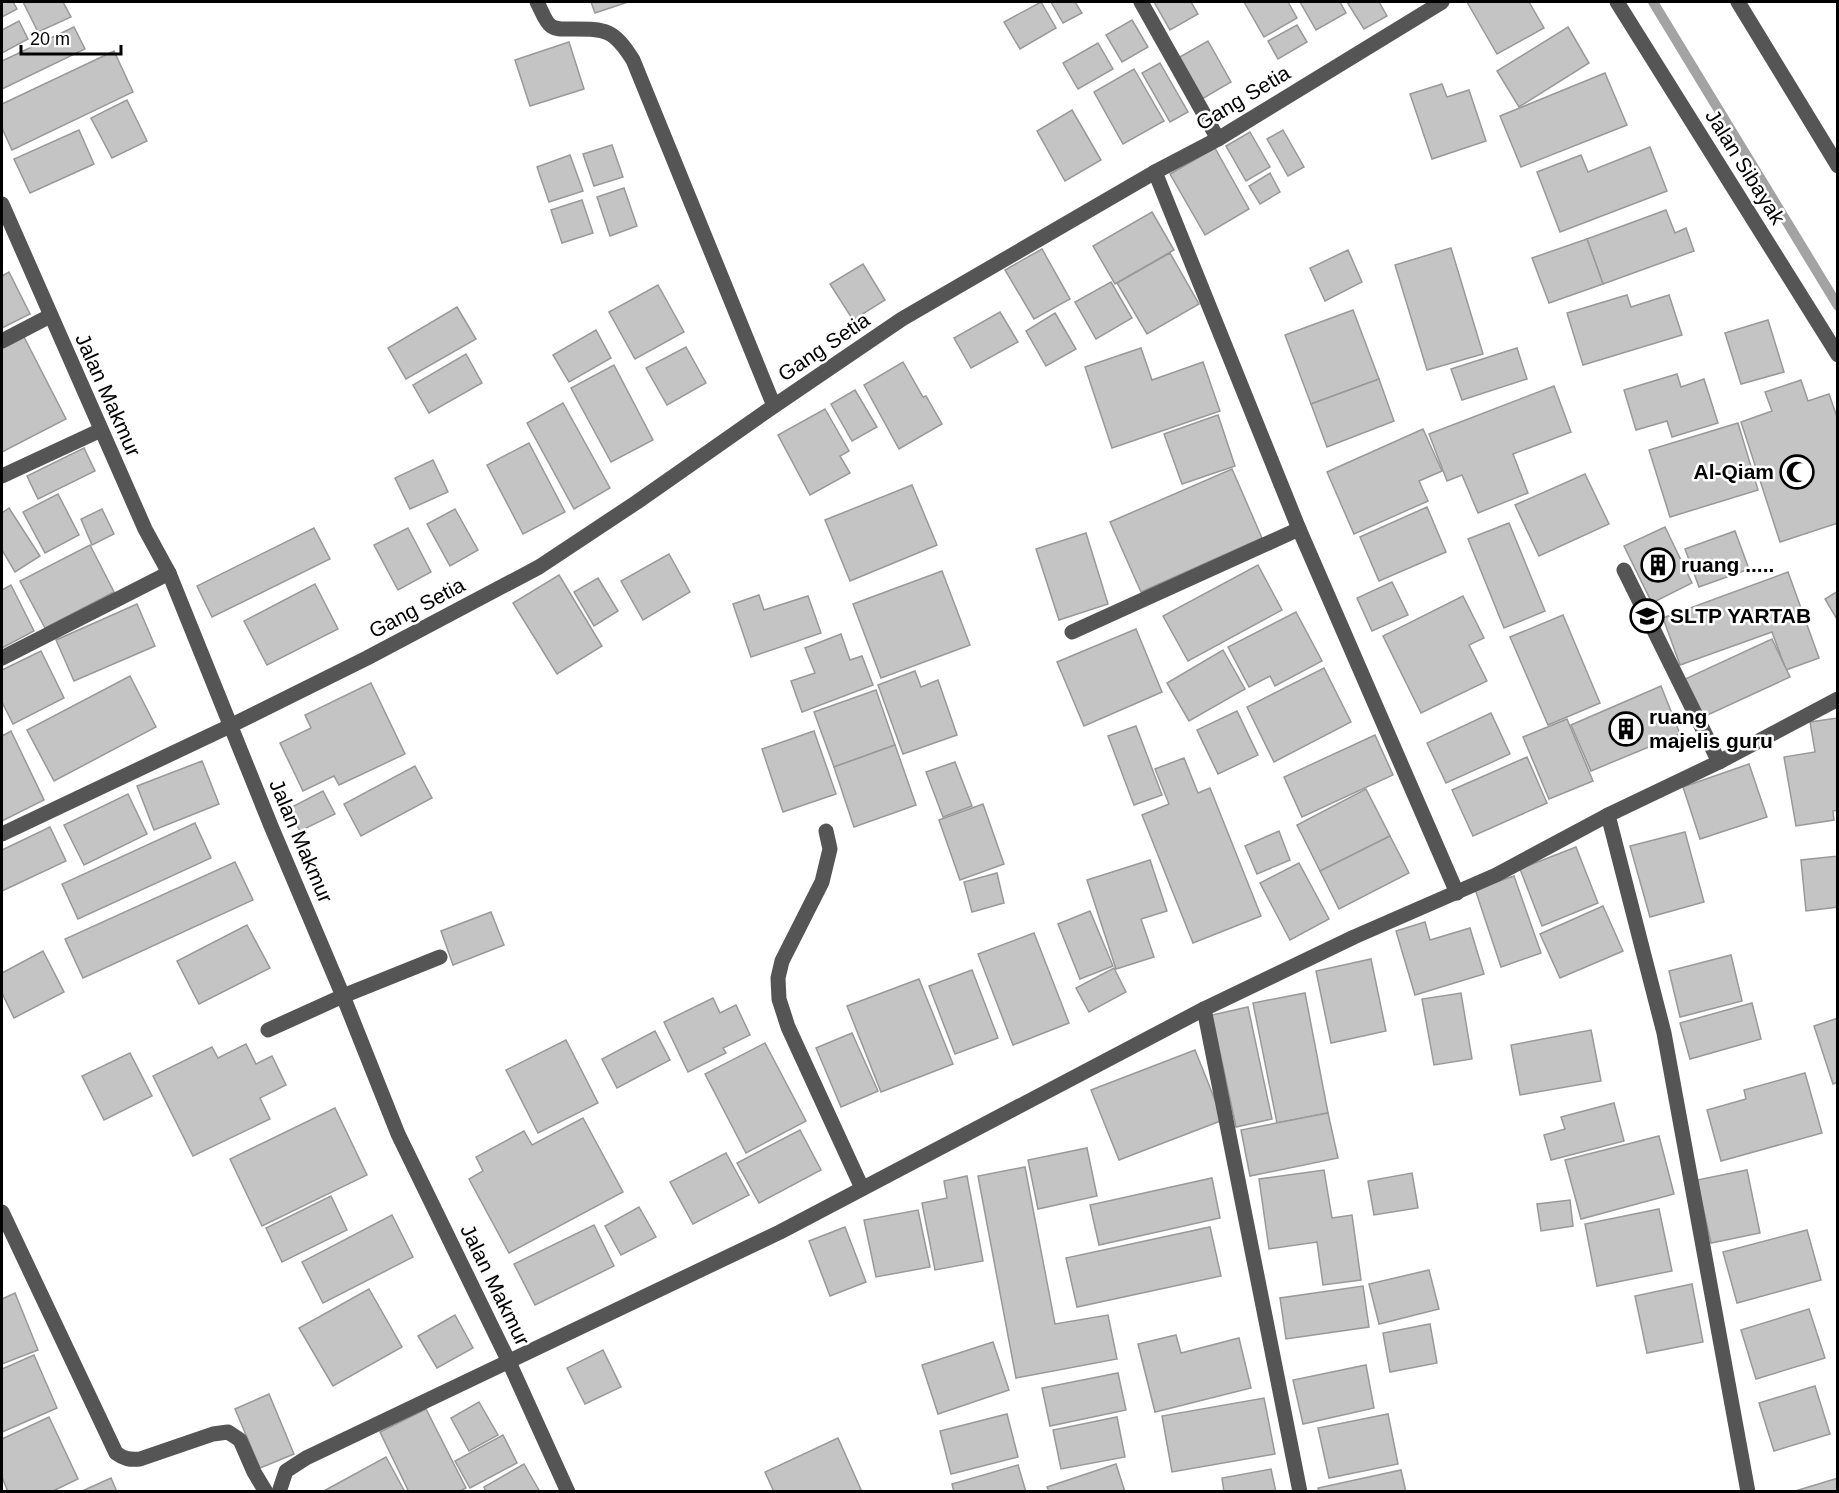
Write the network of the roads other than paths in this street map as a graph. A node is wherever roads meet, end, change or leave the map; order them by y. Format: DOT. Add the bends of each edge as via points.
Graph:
graph roads {
  1 [pos="537,2"];
  2 [pos="1141,2"];
  3 [pos="1442,2"];
  4 [pos="1617,2"];
  5 [pos="1738,2"];
  6 [pos="1218,139"];
  7 [pos="1838,166"];
  8 [pos="1155,172"];
  9 [pos="2,204"];
  10 [pos="50,316"];
  11 [pos="2,341"];
  12 [pos="1838,355"];
  13 [pos="774,406"];
  14 [pos="101,430"];
  15 [pos="2,476"];
  16 [pos="1299,529"];
  17 [pos="1624,570"];
  18 [pos="169,573"];
  19 [pos="1072,632"];
  20 [pos="2,658"];
  21 [pos="1838,699"];
  22 [pos="230,726"];
  23 [pos="1719,762"];
  24 [pos="1608,815"];
  25 [pos="826,831"];
  26 [pos="2,834"];
  27 [pos="1457,893"];
  28 [pos="440,957"];
  29 [pos="343,996"];
  30 [pos="1204,1009"];
  31 [pos="268,1030"];
  32 [pos="862,1188"];
  33 [pos="2,1212"];
  34 [pos="509,1362"];
  35 [pos="267,1491"];
  36 [pos="279,1491"];
  37 [pos="568,1491"];
  38 [pos="1300,1491"];
  39 [pos="1748,1491"];
  1 -- 13 [label="street" via="549,25 613,34 633,60"];
  2 -- 6 [label="street"];
  3 -- 6 [label="street, Gang Setia"];
  4 -- 12 [label="street, Jalan Sibayak"];
  5 -- 7 [label="street"];
  6 -- 8 [label="street, Gang Setia"];
  8 -- 13 [label="street, Gang Setia" via="902,319"];
  8 -- 16 [label="street"];
  9 -- 10 [label="street, Jalan Makmur"];
  10 -- 11 [label="street"];
  10 -- 14 [label="street, Jalan Makmur"];
  13 -- 22 [label="street, Gang Setia" via="539,567"];
  14 -- 15 [label="street"];
  14 -- 18 [label="street, Jalan Makmur"];
  16 -- 19 [label="street"];
  16 -- 27 [label="street"];
  17 -- 23 [label="street"];
  18 -- 20 [label="street"];
  18 -- 22 [label="street, Jalan Makmur"];
  21 -- 23 [label="street"];
  22 -- 26 [label="street, Gang Setia"];
  22 -- 29 [label="street, Jalan Makmur"];
  23 -- 24 [label="street"];
  24 -- 27 [label="street"];
  24 -- 39 [label="street" via="1664,1033"];
  25 -- 32 [label="street" via="830,849 822,882 782,961 779,999 788,1027"];
  27 -- 30 [label="street"];
  28 -- 29 [label="street"];
  29 -- 31 [label="street"];
  29 -- 34 [label="street, Jalan Makmur" via="398,1134"];
  30 -- 32 [label="street"];
  30 -- 38 [label="street"];
  32 -- 34 [label="street" via="780,1232"];
  33 -- 35 [label="street" via="116,1453 122,1458 140,1459 228,1432 240,1440"];
  34 -- 36 [label="street" via="306,1458 286,1471"];
  34 -- 37 [label="street, Jalan Makmur"];
}
